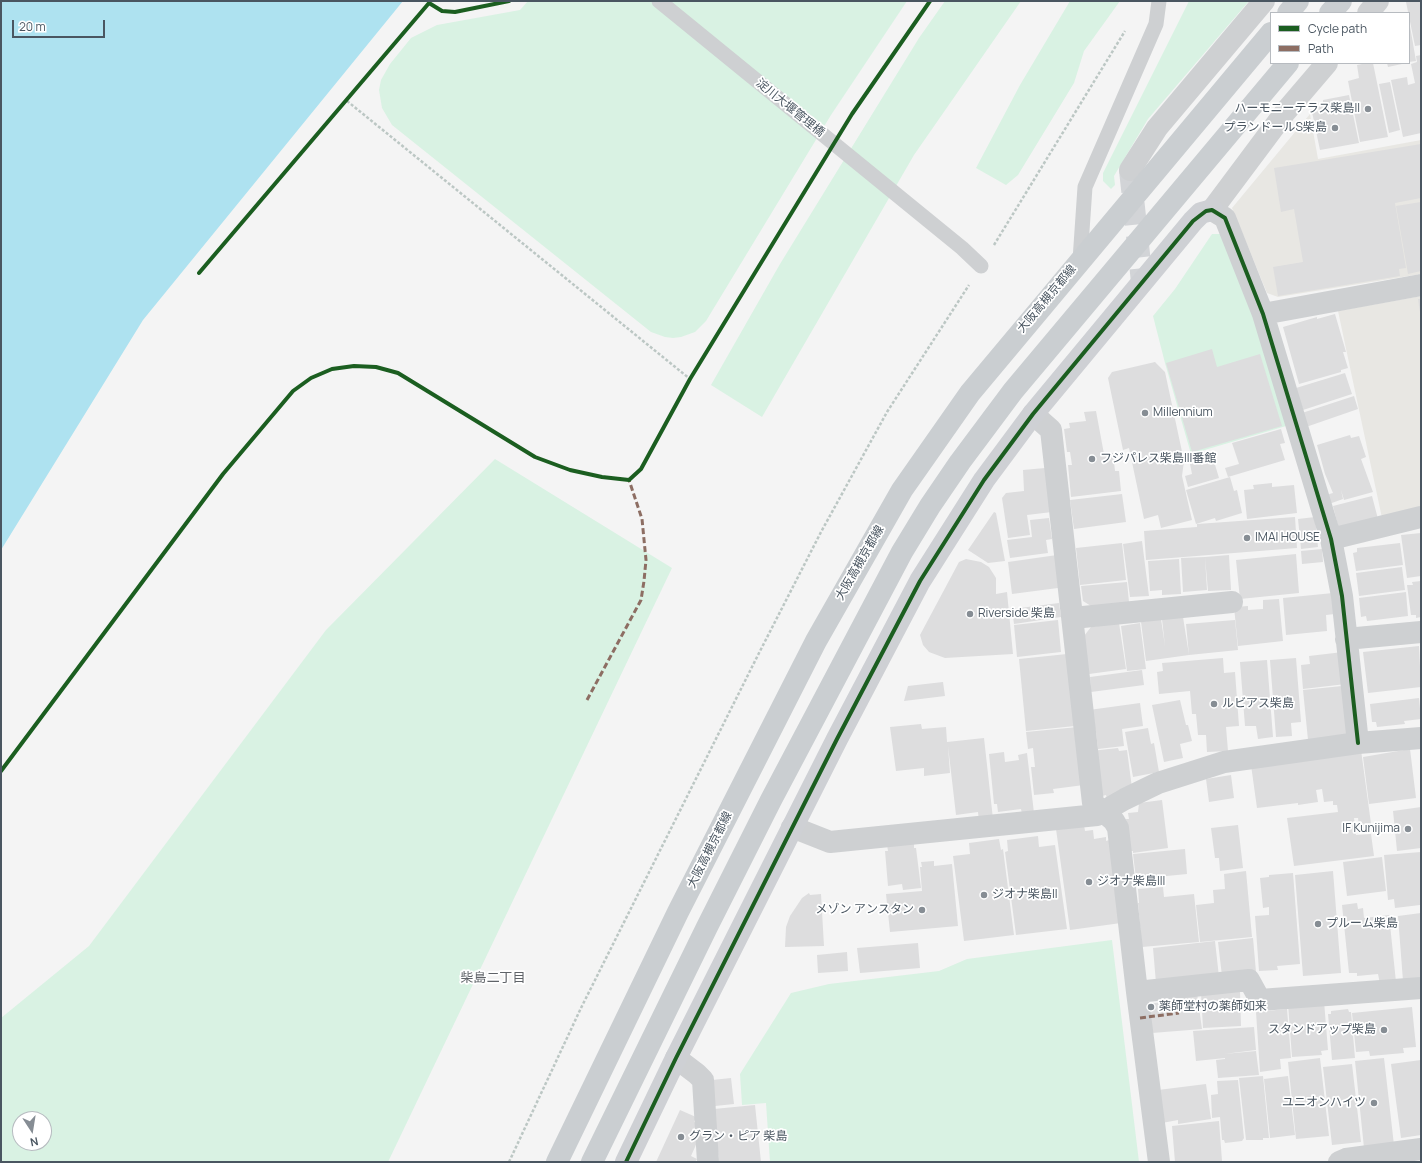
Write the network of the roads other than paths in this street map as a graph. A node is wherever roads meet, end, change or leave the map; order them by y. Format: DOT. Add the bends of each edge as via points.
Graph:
graph roads {
  1 [pos="659,1"];
  2 [pos="1159,1"];
  3 [pos="1264,1"];
  4 [pos="1298,1"];
  5 [pos="1341,1"];
  6 [pos="1378,1"];
  7 [pos="1289,12"];
  8 [pos="1331,12"];
  9 [pos="1369,12"];
  10 [pos="1270,34"];
  11 [pos="1287,64"];
  12 [pos="1326,64"];
  13 [pos="1130,170"];
  14 [pos="1212,210"];
  15 [pos="1080,260"];
  16 [pos="981,266"];
  17 [pos="1421,284"];
  18 [pos="1263,314"];
  19 [pos="1033,414"];
  20 [pos="1421,517"];
  21 [pos="1331,539"];
  22 [pos="1232,602"];
  23 [pos="1073,618"];
  24 [pos="1421,632"];
  25 [pos="1346,639"];
  26 [pos="1421,738"];
  27 [pos="1358,743"];
  28 [pos="1105,812"];
  29 [pos="792,827"];
  30 [pos="1421,988"];
  31 [pos="1137,992"];
  32 [pos="676,1058"];
  33 [pos="1421,1149"];
  34 [pos="557,1162"];
  35 [pos="592,1162"];
  36 [pos="626,1162"];
  37 [pos="708,1162"];
  38 [pos="1159,1162"];
  39 [pos="1339,1162"];
  1 -- 16 [label="lane, 淀川大堰管理橋"];
  2 -- 15 [label="lane" via="1156,24 1085,187"];
  3 -- 13 [label="street" via="1157,128"];
  4 -- 7 [label="main road"];
  5 -- 8 [label="main road"];
  6 -- 9 [label="street"];
  10 -- 15 [label="main road, 大阪高槻京都線"];
  11 -- 35 [label="main road" via="1013,391 930,506 895,566 771,800"];
  12 -- 14 [label="street" via="1286,111"];
  14 -- 18 [label="street" via="1224,218"];
  14 -- 19 [label="street" via="1201,213 1193,221"];
  15 -- 34 [label="main road, 大阪高槻京都線" via="970,393 902,490 872,541 816,641 682,905"];
  17 -- 18 [label="street"];
  18 -- 21 [label="street"];
  19 -- 23 [label="street" via="1051,430"];
  19 -- 29 [label="street" via="984,480 920,581"];
  20 -- 21 [label="street"];
  21 -- 25 [label="street" via="1339,578"];
  22 -- 23 [label="street"];
  23 -- 28 [label="street" via="1093,803"];
  24 -- 25 [label="street"];
  25 -- 27 [label="street"];
  26 -- 27 [label="street"];
  27 -- 28 [label="street" via="1224,762 1158,783"];
  28 -- 29 [label="street" via="1053,821 830,842"];
  28 -- 31 [label="street" via="1118,828"];
  29 -- 32 [label="street"];
  30 -- 31 [label="street" via="1260,1000 1248,980"];
  31 -- 38 [label="street"];
  32 -- 36 [label="street"];
  32 -- 37 [label="street" via="703,1080"];
  33 -- 39 [label="street"];
}
